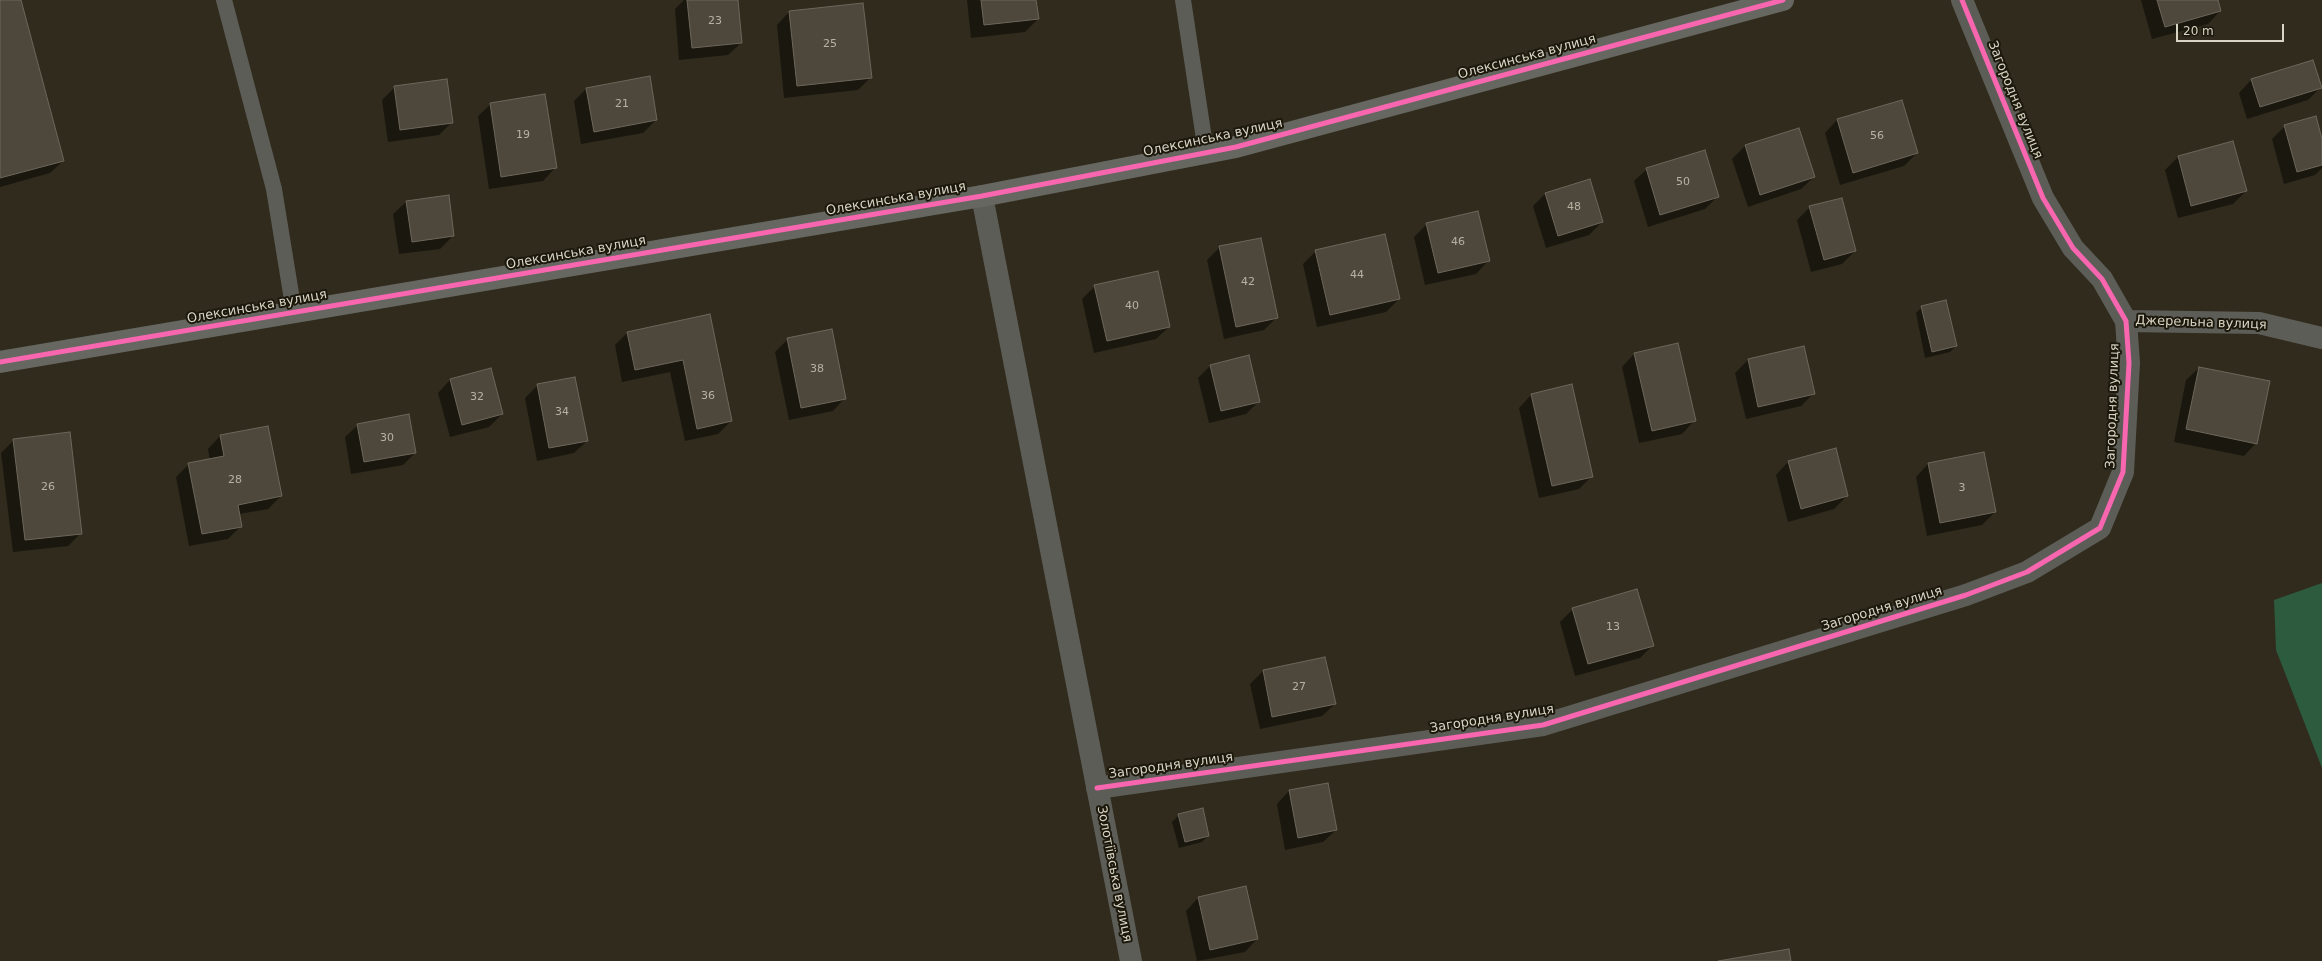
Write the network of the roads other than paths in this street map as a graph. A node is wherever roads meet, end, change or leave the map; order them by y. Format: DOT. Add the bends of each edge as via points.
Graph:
graph roads {
  1 [pos="224,0"];
  2 [pos="1183,0"];
  3 [pos="1783,0"];
  4 [pos="1962,0"];
  5 [pos="1206,152"];
  6 [pos="982,196"];
  7 [pos="294,312"];
  8 [pos="2126,320"];
  9 [pos="2322,338"];
  10 [pos="0,362"];
  11 [pos="1097,788"];
  12 [pos="1131,961"];
  1 -- 7 [label="lane" via="274,189"];
  2 -- 5 [label="lane"];
  3 -- 5 [label="street, Олексинська вулиця"];
  4 -- 8 [label="street, Загородня вулиця" via="2043,198 2074,248 2102,279"];
  5 -- 6 [label="street, Олексинська вулиця"];
  6 -- 7 [label="street, Олексинська вулиця"];
  6 -- 11 [label="street, Золотіївська вулиця"];
  7 -- 10 [label="street, Олексинська вулиця"];
  8 -- 9 [label="street, Джерельна вулиця" via="2258,323"];
  8 -- 11 [label="street, Загородня вулиця" via="2129,363 2123,472 2100,528 2027,572 1966,595 1543,724"];
  11 -- 12 [label="street, Золотіївська вулиця"];
}
